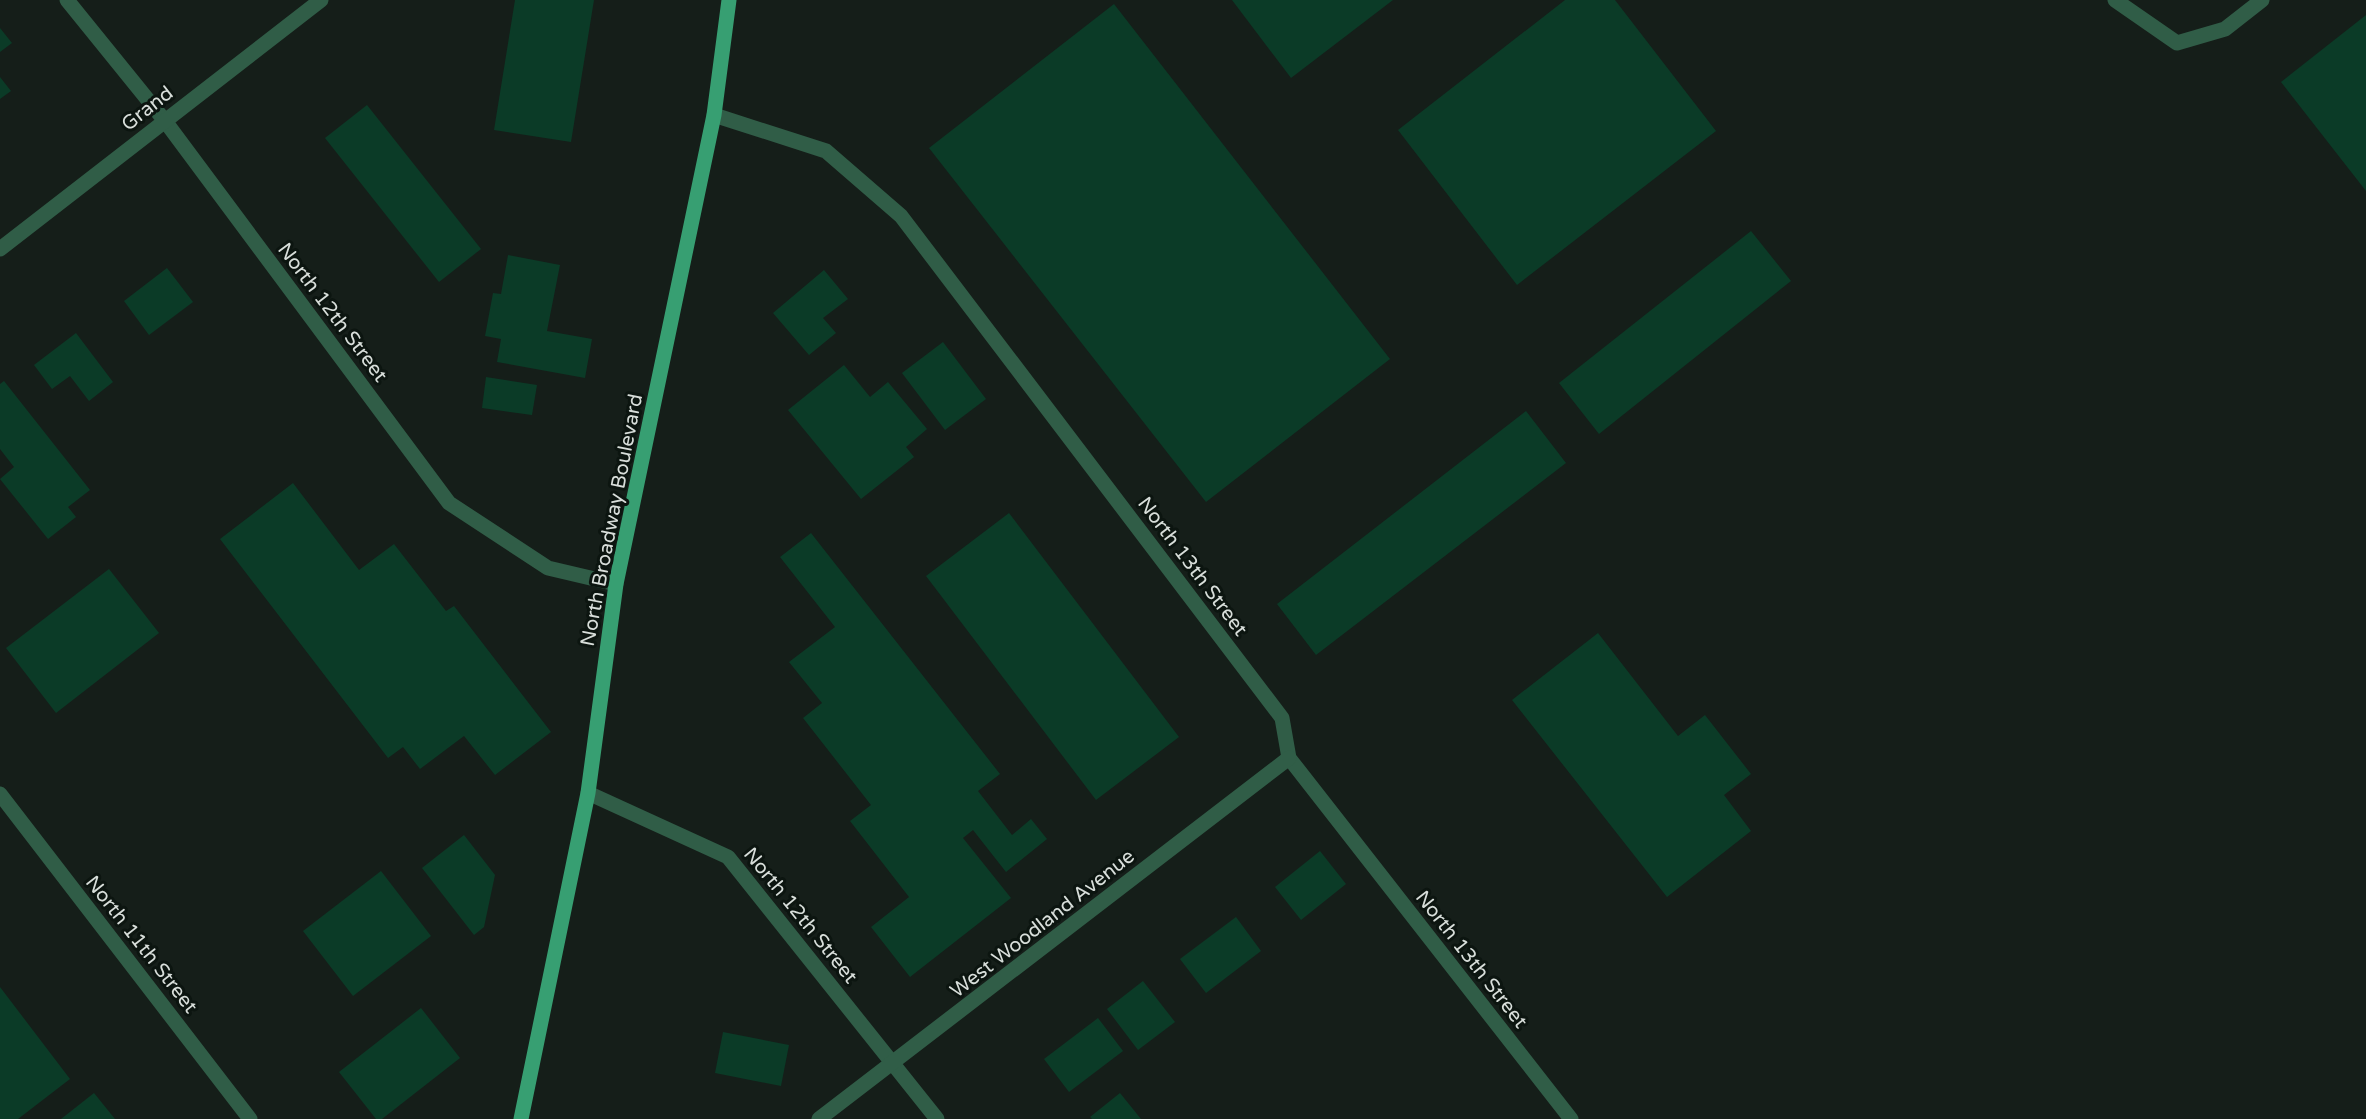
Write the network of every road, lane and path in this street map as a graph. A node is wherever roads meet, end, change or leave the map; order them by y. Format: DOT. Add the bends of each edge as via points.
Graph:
graph roads {
  1 [pos="67,0"];
  2 [pos="321,0"];
  3 [pos="729,0"];
  4 [pos="2115,0"];
  5 [pos="2262,0"];
  6 [pos="714,115"];
  7 [pos="165,121"];
  8 [pos="0,249"];
  9 [pos="616,584"];
  10 [pos="1289,758"];
  11 [pos="588,793"];
  12 [pos="0,794"];
  13 [pos="894,1064"];
  14 [pos="250,1119"];
  15 [pos="521,1119"];
  16 [pos="819,1119"];
  17 [pos="937,1119"];
  18 [pos="1570,1119"];
  1 -- 7 [label="street, North 12th Street"];
  2 -- 7 [label="street, Grand"];
  3 -- 6 [label="main road, North Broadway Boulevard"];
  4 -- 5 [label="street" via="2177,43 2225,29"];
  6 -- 9 [label="main road, North Broadway Boulevard"];
  6 -- 10 [label="street, North 13th Street" via="826,151 901,216 1282,718"];
  7 -- 8 [label="street, Grand"];
  7 -- 9 [label="street, North 12th Street" via="449,503 548,568"];
  9 -- 11 [label="main road, North Broadway Boulevard"];
  10 -- 13 [label="street, West Woodland Avenue"];
  10 -- 18 [label="street, North 13th Street"];
  11 -- 13 [label="street, North 12th Street" via="728,857"];
  11 -- 15 [label="main road, North Broadway Boulevard"];
  12 -- 14 [label="street, North 11th Street"];
  13 -- 16 [label="street, West Woodland Avenue"];
  13 -- 17 [label="street, North 12th Street"];
}
